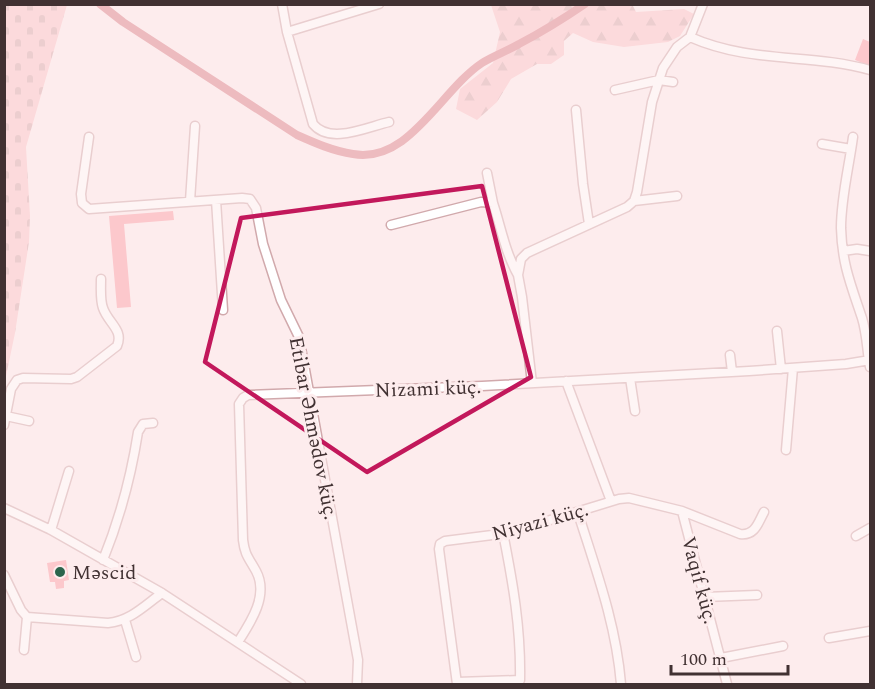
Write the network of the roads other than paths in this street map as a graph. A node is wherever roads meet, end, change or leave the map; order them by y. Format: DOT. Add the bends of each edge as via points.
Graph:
graph roads {
  1 [pos="282,4"];
  2 [pos="379,4"];
  3 [pos="703,4"];
  4 [pos="287,32"];
  5 [pos="690,37"];
  6 [pos="870,70"];
  7 [pos="659,81"];
  8 [pos="673,82"];
  9 [pos="615,90"];
  10 [pos="576,110"];
  11 [pos="388,122"];
  12 [pos="195,126"];
  13 [pos="89,137"];
  14 [pos="853,137"];
  15 [pos="822,144"];
  16 [pos="851,149"];
  17 [pos="487,173"];
  18 [pos="677,196"];
  19 [pos="216,200"];
  20 [pos="190,201"];
  21 [pos="634,201"];
  22 [pos="493,203"];
  23 [pos="589,224"];
  24 [pos="391,225"];
  25 [pos="843,251"];
  26 [pos="870,251"];
  27 [pos="518,275"];
  28 [pos="101,279"];
  29 [pos="223,310"];
  30 [pos="777,331"];
  31 [pos="730,355"];
  32 [pos="870,362"];
  33 [pos="793,368"];
  34 [pos="781,369"];
  35 [pos="732,372"];
  36 [pos="630,378"];
  37 [pos="566,381"];
  38 [pos="532,383"];
  39 [pos="308,392"];
  40 [pos="635,411"];
  41 [pos="5,421"];
  42 [pos="29,421"];
  43 [pos="153,423"];
  44 [pos="786,450"];
  45 [pos="69,471"];
  46 [pos="611,501"];
  47 [pos="4,508"];
  48 [pos="682,511"];
  49 [pos="764,512"];
  50 [pos="578,513"];
  51 [pos="870,528"];
  52 [pos="51,530"];
  53 [pos="503,533"];
  54 [pos="856,536"];
  55 [pos="103,560"];
  56 [pos="4,575"];
  57 [pos="7,587"];
  58 [pos="162,593"];
  59 [pos="757,595"];
  60 [pos="705,597"];
  61 [pos="27,617"];
  62 [pos="125,620"];
  63 [pos="870,632"];
  64 [pos="829,638"];
  65 [pos="238,642"];
  66 [pos="783,646"];
  67 [pos="24,650"];
  68 [pos="136,657"];
  69 [pos="721,658"];
  70 [pos="520,682"];
  71 [pos="457,683"];
  72 [pos="301,684"];
  73 [pos="357,684"];
  74 [pos="621,684"];
  75 [pos="727,684"];
  1 -- 4 [label="street"];
  2 -- 4 [label="street"];
  3 -- 5 [label="street"];
  4 -- 11 [label="street" via="317,129 336,135"];
  5 -- 6 [label="street" via="752,55"];
  5 -- 7 [label="street" via="669,57"];
  7 -- 8 [label="street"];
  7 -- 9 [label="street"];
  7 -- 21 [label="street"];
  10 -- 23 [label="street"];
  12 -- 20 [label="street"];
  13 -- 20 [label="street, Etibar Əhmədov küç." via="81,194 85,207 97,210"];
  14 -- 16 [label="street"];
  15 -- 16 [label="street"];
  16 -- 25 [label="street" via="841,227"];
  17 -- 22 [label="street"];
  18 -- 21 [label="street"];
  19 -- 20 [label="street, Etibar Əhmədov küç."];
  19 -- 29 [label="street"];
  19 -- 39 [label="street, Etibar Əhmədov küç." via="250,200 256,208 281,300 299,337"];
  21 -- 23 [label="street"];
  22 -- 24 [label="street" via="481,202"];
  22 -- 27 [label="street" via="506,252"];
  23 -- 27 [label="street" via="527,252 521,259"];
  25 -- 26 [label="street"];
  25 -- 32 [label="street"];
  27 -- 38 [label="street"];
  28 -- 41 [label="street" via="104,310 119,333 117,346 77,377 17,380 11,389"];
  30 -- 34 [label="street"];
  31 -- 35 [label="street"];
  32 -- 33 [label="street, Nizami küç."];
  33 -- 34 [label="street, Nizami küç."];
  33 -- 44 [label="street"];
  34 -- 35 [label="street, Nizami küç."];
  35 -- 36 [label="street, Nizami küç."];
  36 -- 37 [label="street, Nizami küç."];
  36 -- 40 [label="street"];
  37 -- 38 [label="street, Nizami küç."];
  37 -- 46 [label="street"];
  38 -- 39 [label="street, Nizami küç."];
  39 -- 65 [label="street, Nizami küç." via="248,395 239,404 244,551 256,570 260,590 258,606"];
  39 -- 73 [label="street, Etibar Əhmədov küç." via="358,660"];
  41 -- 42 [label="street"];
  43 -- 55 [label="street" via="143,424 138,432 128,489"];
  45 -- 52 [label="street"];
  46 -- 48 [label="street, Niyazi küç." via="629,498"];
  46 -- 50 [label="street, Niyazi küç."];
  47 -- 52 [label="street"];
  48 -- 49 [label="street, Niyazi küç." via="747,535 754,531"];
  48 -- 60 [label="street, Vaqif küç."];
  50 -- 53 [label="street, Niyazi küç."];
  50 -- 74 [label="street" via="611,616"];
  51 -- 54 [label="street"];
  52 -- 55 [label="street"];
  53 -- 70 [label="street" via="519,620"];
  53 -- 71 [label="street, Niyazi küç." via="440,544"];
  55 -- 58 [label="street"];
  56 -- 57 [label="street"];
  57 -- 61 [label="street"];
  58 -- 62 [label="street"];
  58 -- 65 [label="street"];
  59 -- 60 [label="street"];
  60 -- 69 [label="street, Vaqif küç."];
  61 -- 62 [label="street" via="108,623"];
  61 -- 67 [label="street"];
  62 -- 68 [label="street"];
  63 -- 64 [label="street"];
  65 -- 72 [label="street"];
  66 -- 69 [label="street"];
  69 -- 75 [label="street, Vaqif küç."];
  70 -- 71 [label="street"];
}
